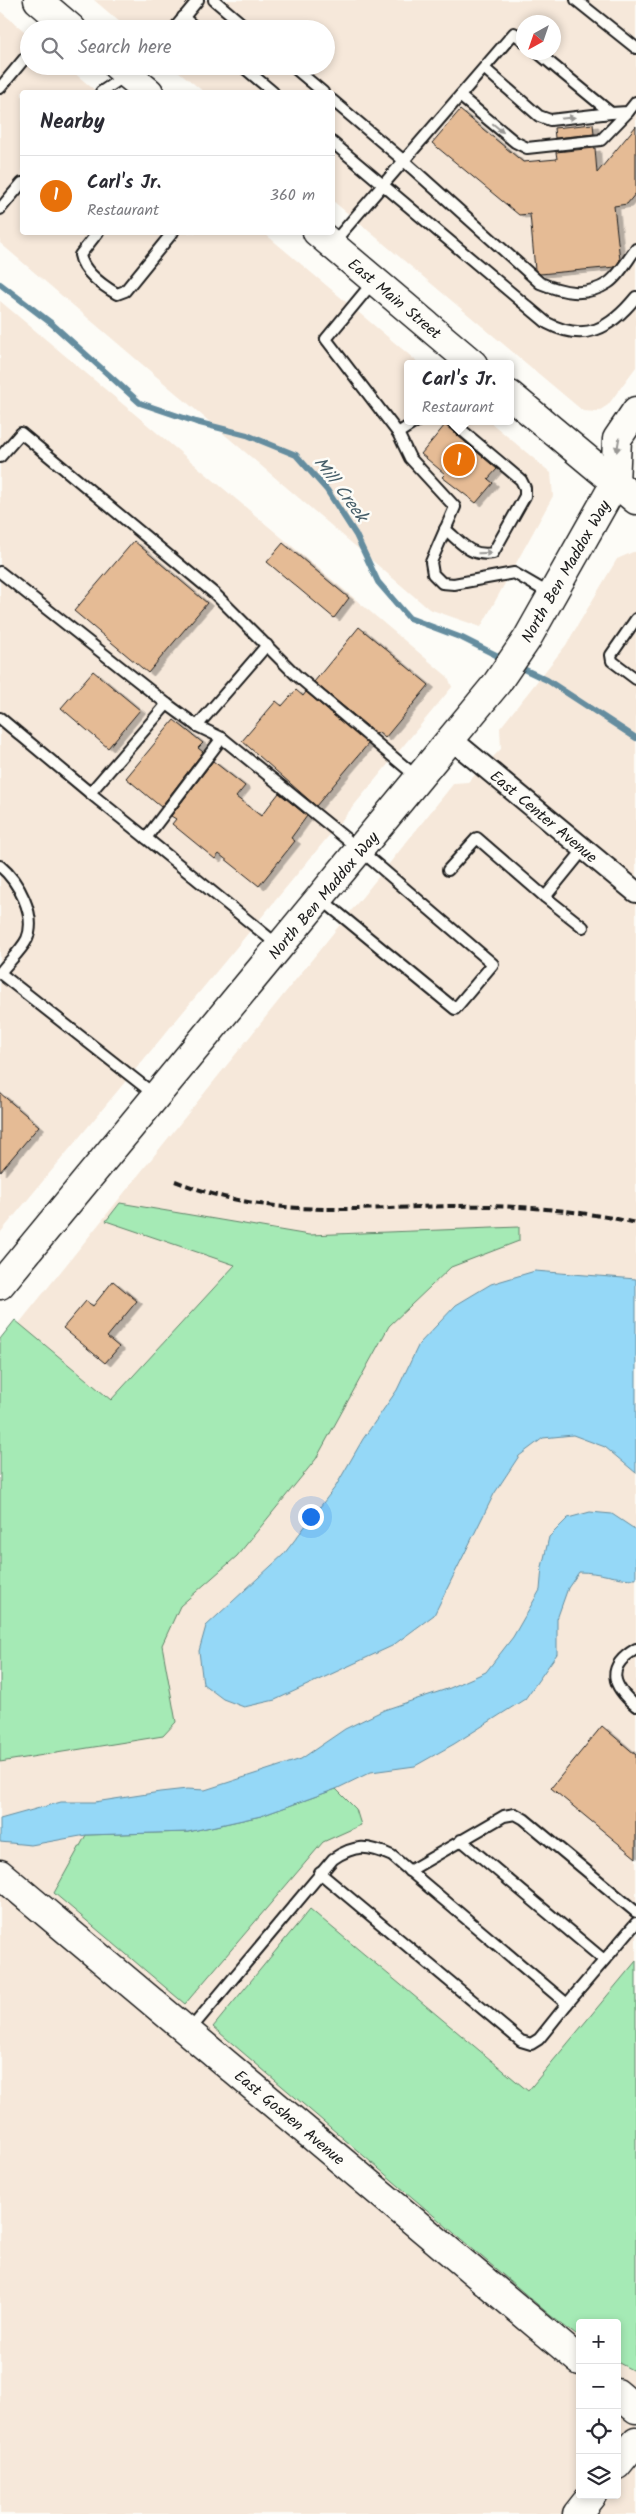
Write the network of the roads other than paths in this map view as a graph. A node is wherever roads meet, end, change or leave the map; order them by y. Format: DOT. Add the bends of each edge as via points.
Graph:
graph roads {
  1 [pos="198,0"];
  2 [pos="214,0"];
  3 [pos="576,0"];
  4 [pos="183,18"];
  5 [pos="186,20"];
  6 [pos="237,20"];
  7 [pos="516,35"];
  8 [pos="636,48"];
  9 [pos="547,60"];
  10 [pos="20,63"];
  11 [pos="485,68"];
  12 [pos="134,75"];
  13 [pos="253,75"];
  14 [pos="303,75"];
  15 [pos="0,88"];
  16 [pos="105,90"];
  17 [pos="271,90"];
  18 [pos="321,90"];
  19 [pos="461,97"];
  20 [pos="636,102"];
  21 [pos="335,103"];
  22 [pos="628,112"];
  23 [pos="611,113"];
  24 [pos="335,145"];
  25 [pos="403,160"];
  26 [pos="382,184"];
  27 [pos="20,185"];
  28 [pos="0,210"];
  29 [pos="335,229"];
  30 [pos="96,235"];
  31 [pos="171,235"];
  32 [pos="324,239"];
  33 [pos="636,250"];
  34 [pos="374,281"];
  35 [pos="636,297"];
  36 [pos="468,360"];
  37 [pos="514,398"];
  38 [pos="636,411"];
  39 [pos="411,425"];
  40 [pos="456,425"];
  41 [pos="398,433"];
  42 [pos="0,457"];
  43 [pos="626,476"];
  44 [pos="636,500"];
  45 [pos="445,528"];
  46 [pos="0,572"];
  47 [pos="553,595"];
  48 [pos="634,625"];
  49 [pos="267,646"];
  50 [pos="636,679"];
  51 [pos="167,704"];
  52 [pos="0,718"];
  53 [pos="197,726"];
  54 [pos="222,738"];
  55 [pos="451,739"];
  56 [pos="419,778"];
  57 [pos="90,793"];
  58 [pos="146,838"];
  59 [pos="584,849"];
  60 [pos="360,850"];
  61 [pos="0,866"];
  62 [pos="448,870"];
  63 [pos="636,892"];
  64 [pos="320,897"];
  65 [pos="545,897"];
  66 [pos="583,927"];
  67 [pos="280,947"];
  68 [pos="0,973"];
  69 [pos="156,1096"];
  70 [pos="0,1286"];
  71 [pos="636,1649"];
  72 [pos="636,1706"];
  73 [pos="461,1840"];
  74 [pos="409,1871"];
  75 [pos="320,1873"];
  76 [pos="0,1874"];
  77 [pos="636,1912"];
  78 [pos="636,1923"];
  79 [pos="604,1960"];
  80 [pos="567,2004"];
  81 [pos="188,2031"];
  82 [pos="576,2358"];
  83 [pos="621,2396"];
  84 [pos="636,2409"];
  85 [pos="636,2442"];
  86 [pos="621,2460"];
  87 [pos="589,2499"];
  88 [pos="577,2514"];
  1 -- 4 [label="lane"];
  2 -- 6 [label="lane"];
  3 -- 8 [label="lane"];
  4 -- 5 [label="lane"];
  7 -- 11 [label="lane" via="514,33"];
  9 -- 23 [label="lane"];
  10 -- 15 [label="lane"];
  11 -- 19 [label="lane"];
  11 -- 23 [label="lane, one-way" via="539,116 550,120"];
  12 -- 16 [label="lane"];
  13 -- 17 [label="lane"];
  14 -- 18 [label="lane"];
  19 -- 22 [label="lane, one-way" via="515,142 527,148 602,140"];
  19 -- 25 [label="lane"];
  20 -- 22 [label="lane"];
  21 -- 25 [label="lane"];
  22 -- 23 [label="lane"];
  24 -- 26 [label="lane"];
  25 -- 26 [label="lane"];
  25 -- 33 [label="lane" via="540,283 562,292 585,292 608,283"];
  26 -- 29 [label="lane"];
  26 -- 35 [label="lane" via="547,323 562,331 580,334 600,328 623,314"];
  27 -- 28 [label="lane"];
  30 -- 31 [label="lane" via="80,255 82,263 117,294 125,291"];
  32 -- 34 [label="street, East Main Street"];
  34 -- 36 [label="street, East Main Street"];
  34 -- 41 [label="lane" via="326,339"];
  37 -- 43 [label="street"];
  38 -- 43 [label="street, one-way" via="618,439"];
  39 -- 41 [label="lane"];
  45 -- 40 [label="lane, one-way" via="473,553 493,553 525,496 521,480"];
  41 -- 45 [label="lane" via="410,458 455,507"];
  42 -- 49 [label="lane" via="21,433 215,594"];
  43 -- 44 [label="street"];
  43 -- 47 [label="street, North Ben Maddox Way"];
  45 -- 47 [label="lane" via="430,562 433,574 442,583 454,584 514,573"];
  46 -- 51 [label="lane"];
  47 -- 55 [label="street, North Ben Maddox Way" via="502,676"];
  48 -- 50 [label="lane" via="611,655 612,661"];
  49 -- 53 [label="lane"];
  49 -- 56 [label="lane" via="296,676"];
  51 -- 53 [label="lane"];
  51 -- 57 [label="lane"];
  52 -- 57 [label="lane"];
  53 -- 54 [label="lane"];
  54 -- 58 [label="lane"];
  54 -- 60 [label="lane"];
  55 -- 56 [label="street, North Ben Maddox Way"];
  55 -- 59 [label="street, East Center Avenue"];
  56 -- 60 [label="street, North Ben Maddox Way"];
  57 -- 58 [label="lane"];
  58 -- 67 [label="lane"];
  59 -- 63 [label="street, East Center Avenue"];
  59 -- 65 [label="lane"];
  60 -- 64 [label="street, North Ben Maddox Way"];
  60 -- 64 [label="lane" via="492,964 480,979 455,1008"];
  61 -- 68 [label="lane" via="18,887 29,925 26,940"];
  62 -- 65 [label="lane" via="477,838"];
  64 -- 67 [label="street, North Ben Maddox Way"];
  65 -- 66 [label="lane"];
  67 -- 69 [label="street, North Ben Maddox Way"];
  68 -- 69 [label="lane"];
  69 -- 70 [label="street, North Ben Maddox Way"];
  71 -- 72 [label="lane" via="625,1655 614,1676 618,1688"];
  73 -- 74 [label="lane"];
  73 -- 77 [label="lane" via="504,1816 514,1814 524,1818"];
  73 -- 79 [label="lane"];
  74 -- 75 [label="lane" via="392,1856 361,1847 346,1850"];
  74 -- 80 [label="lane"];
  75 -- 80 [label="lane" via="521,2041 531,2044 539,2040"];
  75 -- 81 [label="lane"];
  76 -- 81 [label="street, East Goshen Avenue"];
  78 -- 79 [label="lane"];
  79 -- 80 [label="lane"];
  81 -- 82 [label="street, East Goshen Avenue"];
  83 -- 84 [label="street"];
  85 -- 86 [label="street"];
  87 -- 88 [label="street"];
}
